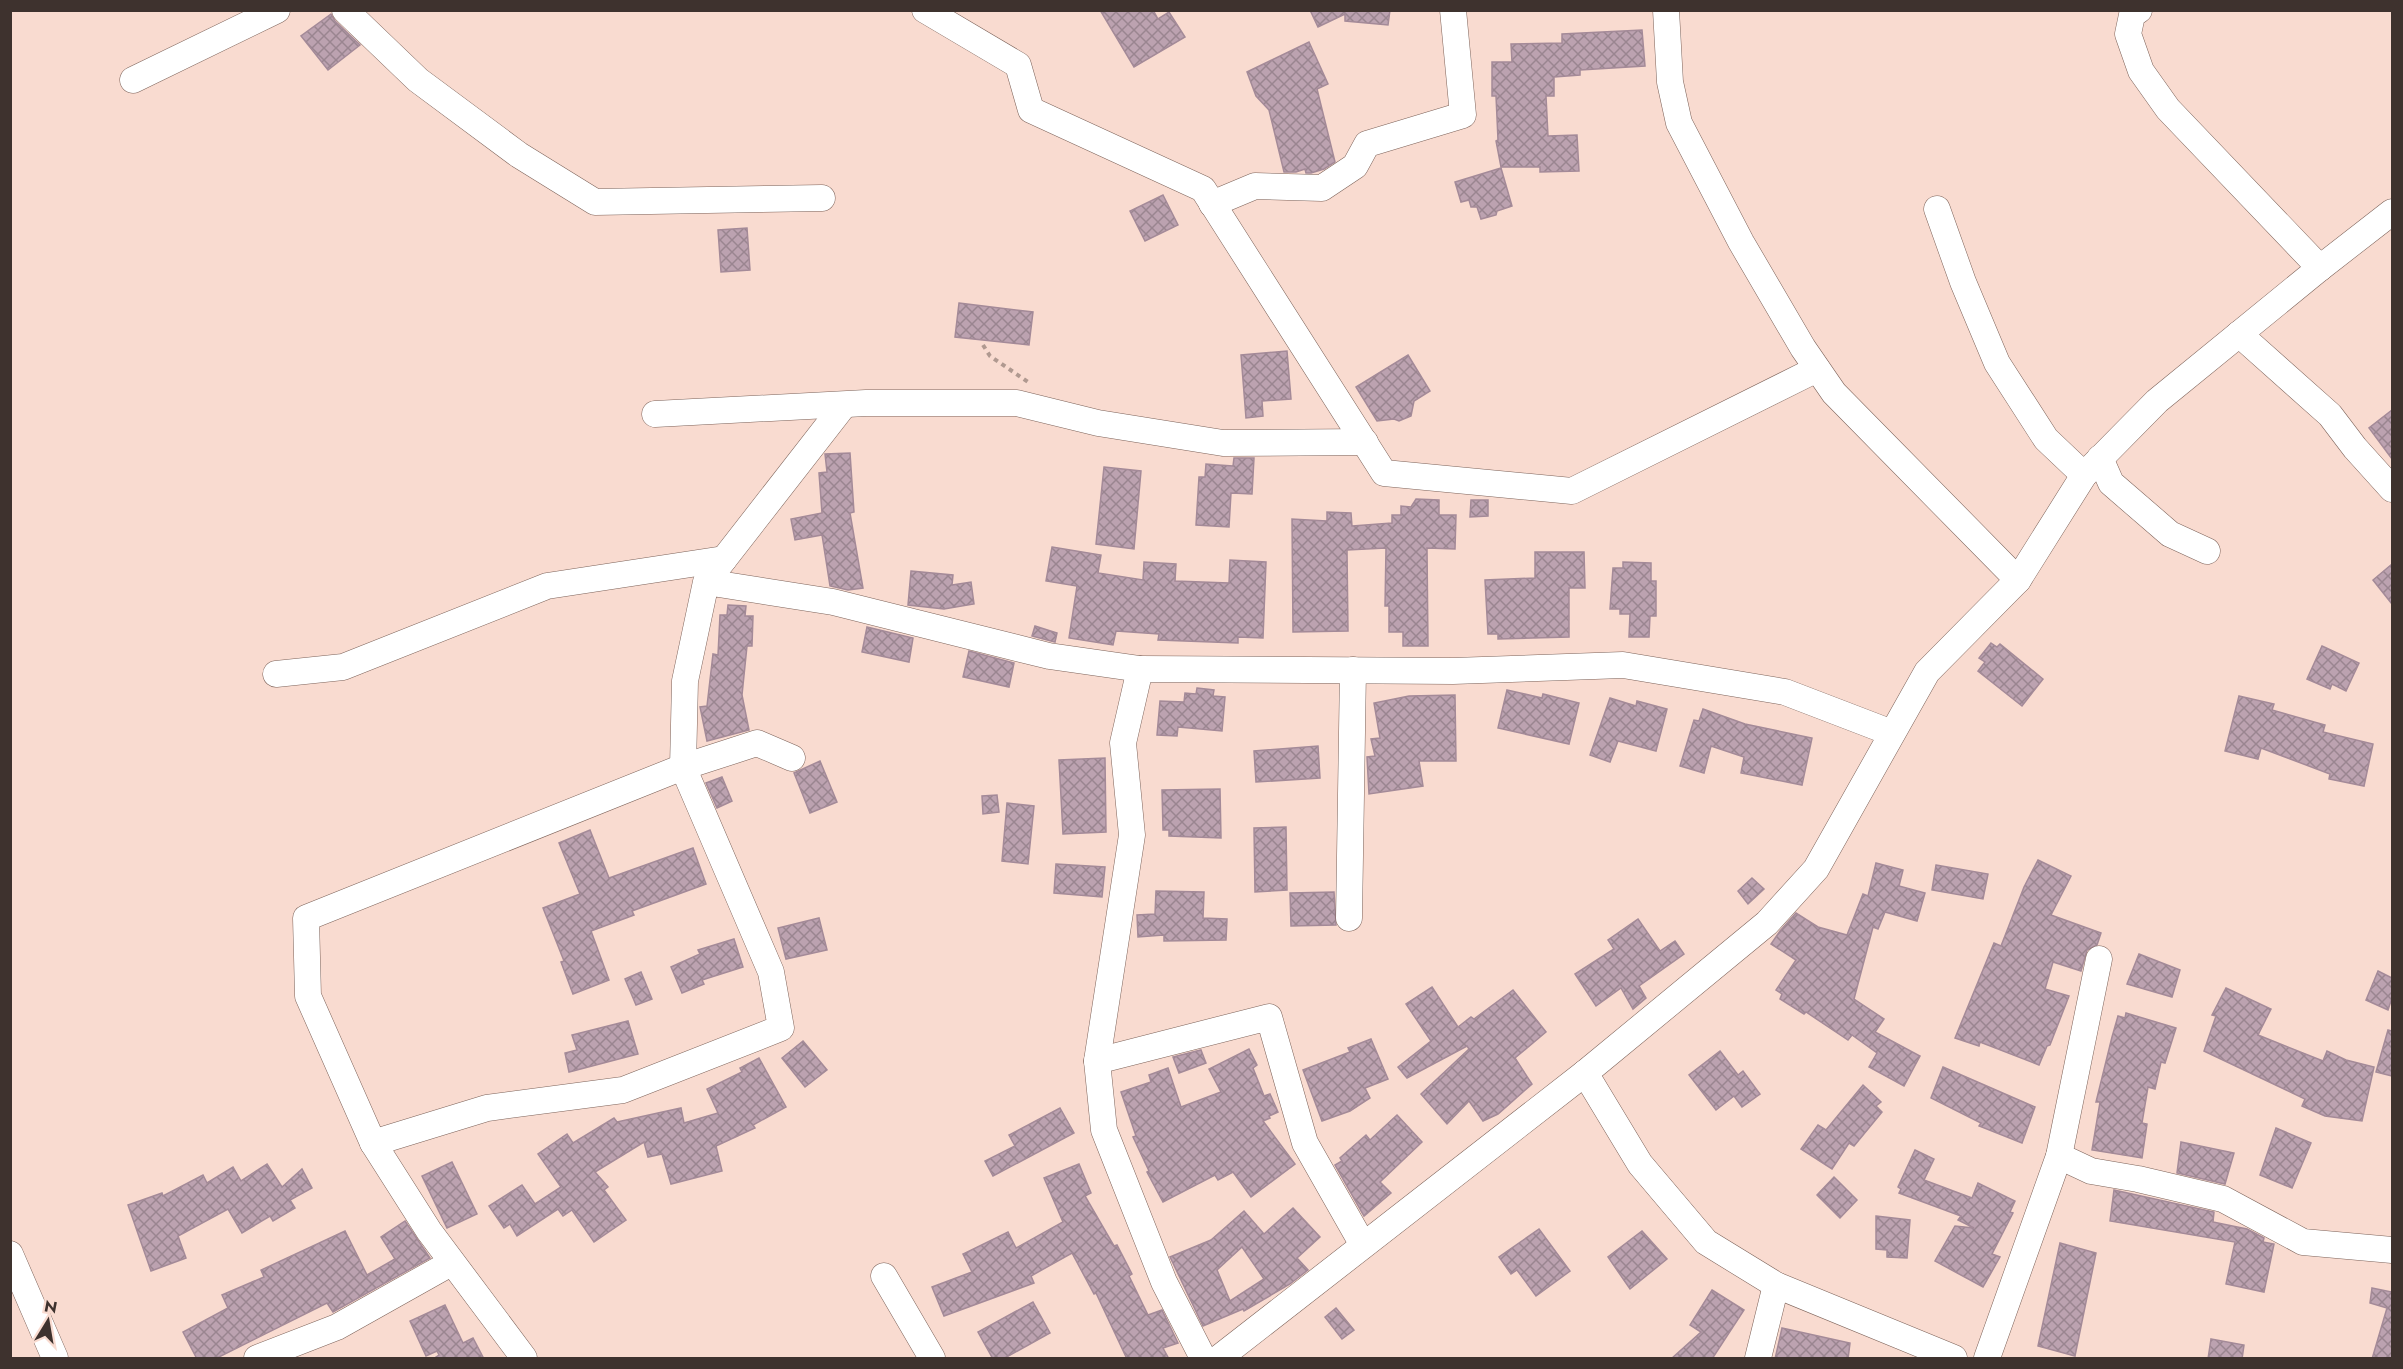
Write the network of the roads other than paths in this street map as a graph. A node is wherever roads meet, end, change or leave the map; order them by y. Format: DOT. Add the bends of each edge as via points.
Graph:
graph roads {
  1 [pos="277,10"];
  2 [pos="345,10"];
  3 [pos="925,10"];
  4 [pos="1453,10"];
  5 [pos="1666,10"];
  6 [pos="2139,10"];
  7 [pos="134,80"];
  8 [pos="822,198"];
  9 [pos="1212,204"];
  10 [pos="1937,209"];
  11 [pos="2392,212"];
  12 [pos="2320,268"];
  13 [pos="2239,334"];
  14 [pos="1817,369"];
  15 [pos="844,405"];
  16 [pos="655,414"];
  17 [pos="1365,442"];
  18 [pos="2092,466"];
  19 [pos="2392,489"];
  20 [pos="2206,551"];
  21 [pos="724,559"];
  22 [pos="2018,580"];
  23 [pos="706,582"];
  24 [pos="1140,669"];
  25 [pos="1353,670"];
  26 [pos="276,674"];
  27 [pos="1892,733"];
  28 [pos="792,758"];
  29 [pos="683,767"];
  30 [pos="1349,918"];
  31 [pos="2099,959"];
  32 [pos="1096,1061"];
  33 [pos="1585,1072"];
  34 [pos="373,1143"];
  35 [pos="2059,1156"];
  36 [pos="1363,1245"];
  37 [pos="2392,1250"];
  38 [pos="10,1254"];
  39 [pos="451,1263"];
  40 [pos="884,1276"];
  41 [pos="1776,1286"];
  42 [pos="56,1359"];
  43 [pos="257,1359"];
  44 [pos="524,1359"];
  45 [pos="932,1359"];
  46 [pos="1203,1359"];
  47 [pos="1219,1359"];
  48 [pos="1758,1359"];
  49 [pos="1954,1359"];
  50 [pos="1987,1359"];
  1 -- 7 [label="street"];
  2 -- 8 [label="street" via="418,80 519,155 595,202"];
  3 -- 9 [label="street" via="1017,65 1031,110 1203,189"];
  4 -- 9 [label="street" via="1463,115 1367,144 1355,166 1322,188 1255,186"];
  5 -- 14 [label="street" via="1670,82 1679,123 1741,242"];
  6 -- 12 [label="street" via="2132,15 2128,34 2141,71 2168,109"];
  9 -- 17 [label="street"];
  10 -- 18 [label="street" via="1997,363 2046,440"];
  11 -- 12 [label="street"];
  12 -- 13 [label="street"];
  13 -- 18 [label="street" via="2157,401"];
  13 -- 19 [label="street" via="2330,415"];
  14 -- 17 [label="street" via="1572,491 1384,473"];
  14 -- 22 [label="street" via="1834,393"];
  15 -- 16 [label="street"];
  15 -- 17 [label="street" via="1017,403 1098,423 1223,443"];
  15 -- 21 [label="street"];
  18 -- 20 [label="street" via="2170,534"];
  18 -- 22 [label="street"];
  21 -- 23 [label="street"];
  21 -- 26 [label="street" via="547,586 343,668"];
  22 -- 27 [label="street" via="1927,672"];
  23 -- 24 [label="street" via="833,602 1048,656"];
  23 -- 29 [label="street" via="685,681"];
  24 -- 25 [label="street"];
  24 -- 32 [label="street" via="1123,743 1132,835"];
  25 -- 27 [label="street" via="1623,665 1785,692"];
  25 -- 30 [label="street"];
  27 -- 33 [label="street" via="1816,869 1767,923"];
  28 -- 29 [label="street" via="757,743"];
  29 -- 34 [label="street" via="306,918 308,996"];
  29 -- 34 [label="street" via="771,972 781,1028 623,1090 488,1108"];
  31 -- 35 [label="street"];
  32 -- 36 [label="street" via="1269,1017 1305,1143"];
  32 -- 46 [label="street" via="1104,1130 1164,1282"];
  33 -- 36 [label="street"];
  33 -- 41 [label="street" via="1640,1164 1706,1242"];
  34 -- 39 [label="street"];
  35 -- 37 [label="street" via="2091,1171 2223,1199 2303,1242"];
  35 -- 50 [label="street"];
  36 -- 47 [label="street"];
  38 -- 42 [label="street"];
  39 -- 43 [label="street" via="337,1327"];
  39 -- 44 [label="street"];
  40 -- 45 [label="street"];
  41 -- 48 [label="street"];
  41 -- 49 [label="street"];
}
